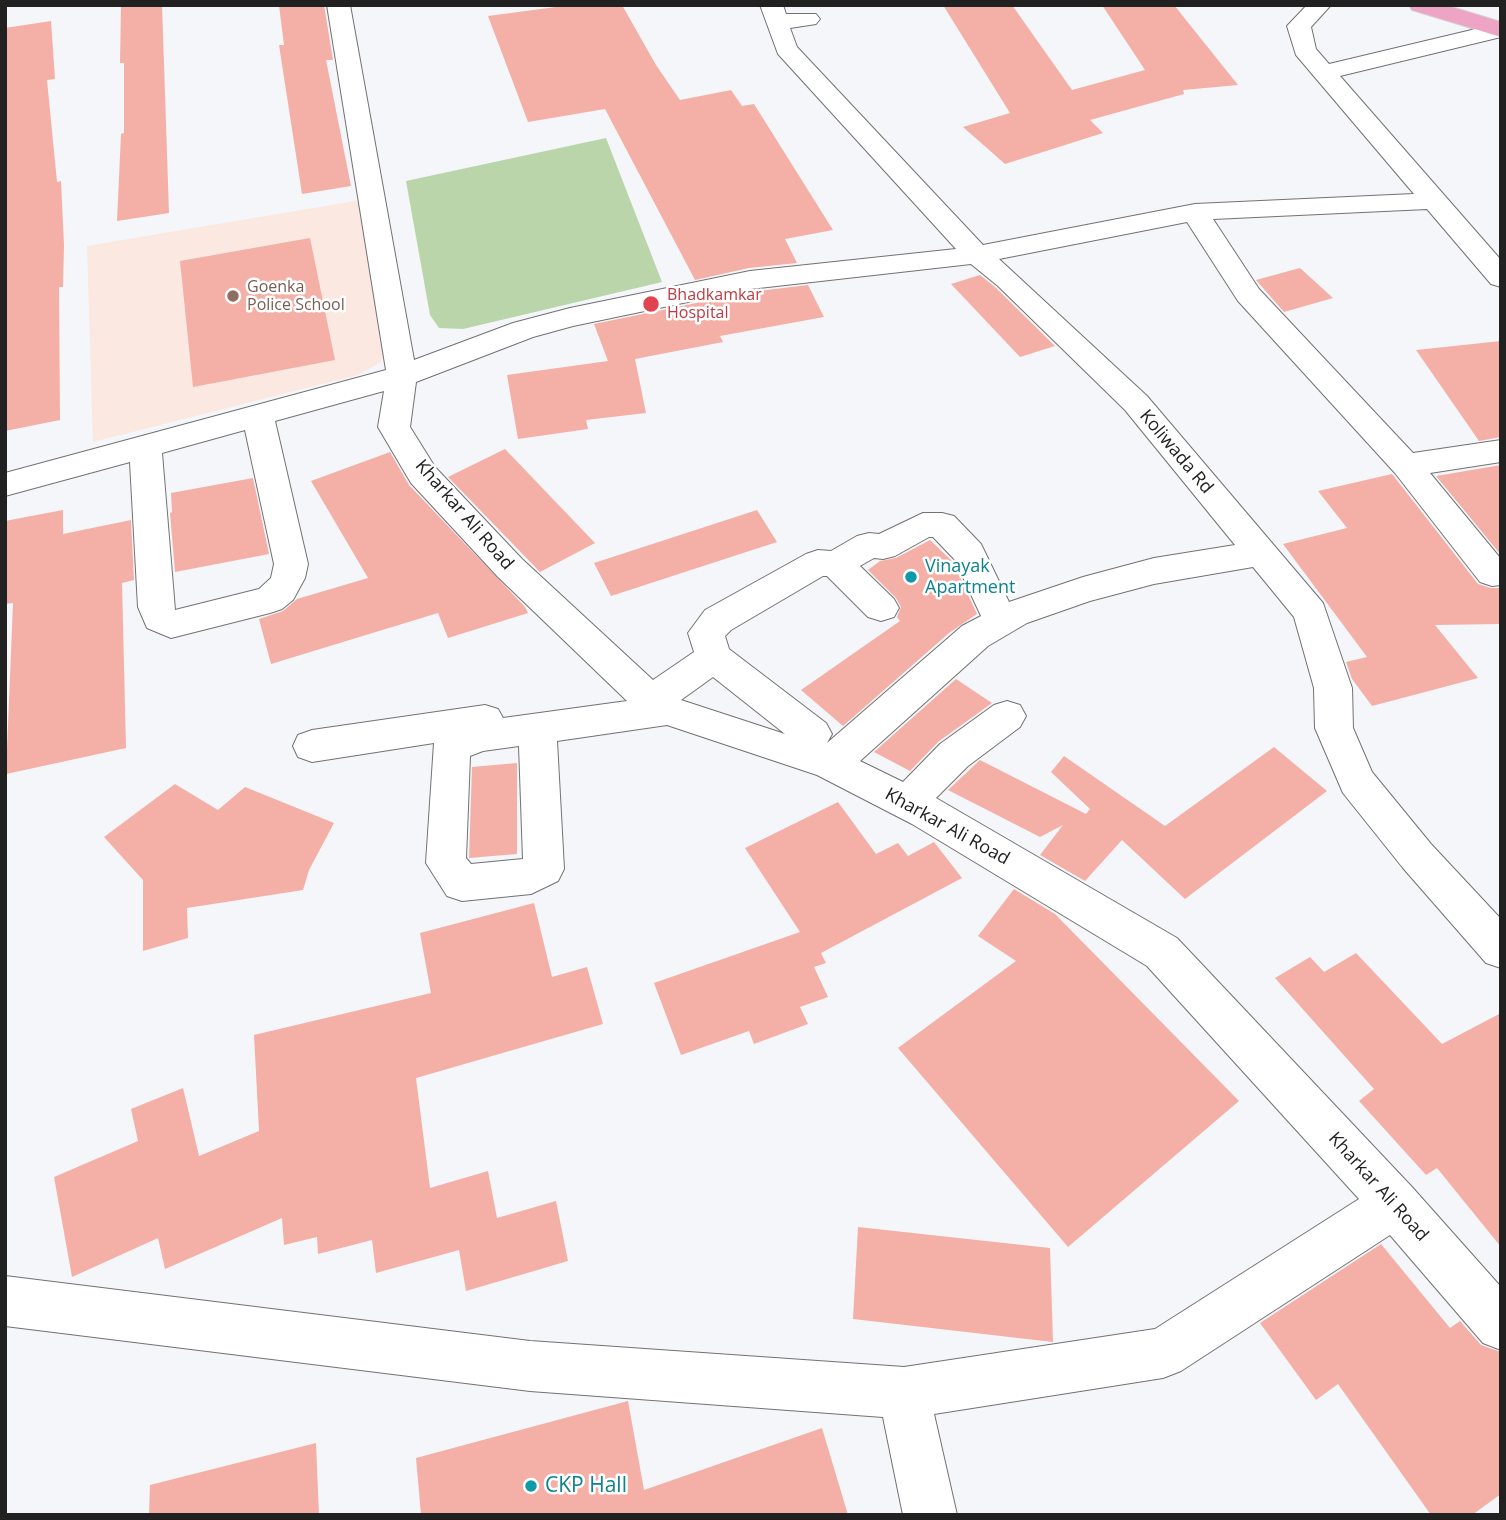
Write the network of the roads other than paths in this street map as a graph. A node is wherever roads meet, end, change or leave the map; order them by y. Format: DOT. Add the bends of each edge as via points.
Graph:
graph roads {
  1 [pos="338,5"];
  2 [pos="1320,5"];
  3 [pos="1420,5"];
  4 [pos="773,14"];
  5 [pos="808,19"];
  6 [pos="1501,30"];
  7 [pos="1324,73"];
  8 [pos="1433,201"];
  9 [pos="1195,212"];
  10 [pos="977,255"];
  11 [pos="1501,278"];
  12 [pos="402,376"];
  13 [pos="258,417"];
  14 [pos="145,447"];
  15 [pos="1501,451"];
  16 [pos="1406,464"];
  17 [pos="5,485"];
  18 [pos="1259,553"];
  19 [pos="836,564"];
  20 [pos="1501,572"];
  21 [pos="881,608"];
  22 [pos="995,609"];
  23 [pos="714,657"];
  24 [pos="652,700"];
  25 [pos="1007,716"];
  26 [pos="537,729"];
  27 [pos="312,746"];
  28 [pos="822,749"];
  29 [pos="906,803"];
  30 [pos="1501,949"];
  31 [pos="1395,1204"];
  32 [pos="5,1301"];
  33 [pos="1501,1325"];
  34 [pos="904,1393"];
  35 [pos="930,1515"];
  1 -- 12 [label="street, Kharkar Ali Road"];
  2 -- 7 [label="street" via="1299,26 1304,50"];
  3 -- 6 [label="main road"];
  4 -- 5 [label="street"];
  4 -- 10 [label="street, Koliwada Rd" via="786,49"];
  6 -- 7 [label="street"];
  7 -- 8 [label="street"];
  8 -- 9 [label="street"];
  8 -- 11 [label="street"];
  9 -- 10 [label="street"];
  9 -- 16 [label="street" via="1248,295"];
  10 -- 12 [label="street" via="750,279 523,330"];
  10 -- 18 [label="street, Koliwada Rd" via="1136,403"];
  12 -- 13 [label="street"];
  12 -- 24 [label="street, Kharkar Ali Road" via="394,427 424,475 510,568"];
  13 -- 14 [label="street"];
  13 -- 14 [label="street" via="291,564 281,591 270,600 171,624 160,618"];
  14 -- 17 [label="street"];
  15 -- 16 [label="street"];
  16 -- 20 [label="street" via="1492,573"];
  18 -- 28 [label="street" via="1154,571 1014,614 975,636"];
  18 -- 30 [label="street, Koliwada Rd" via="1310,612 1333,688 1334,728 1357,782"];
  19 -- 21 [label="street"];
  19 -- 22 [label="street" via="869,545 883,547 923,525 942,525 969,553"];
  19 -- 23 [label="street" via="818,564 718,620 706,633"];
  23 -- 24 [label="street"];
  23 -- 28 [label="street"];
  24 -- 26 [label="street"];
  24 -- 27 [label="street" via="608,701"];
  24 -- 28 [label="street, Kharkar Ali Road"];
  25 -- 29 [label="street" via="954,755"];
  28 -- 29 [label="street, Kharkar Ali Road"];
  29 -- 31 [label="street, Kharkar Ali Road" via="1162,952"];
  31 -- 33 [label="street, Kharkar Ali Road"];
  31 -- 34 [label="street" via="1163,1353"];
  32 -- 34 [label="street" via="530,1366"];
  34 -- 35 [label="street"];
}
